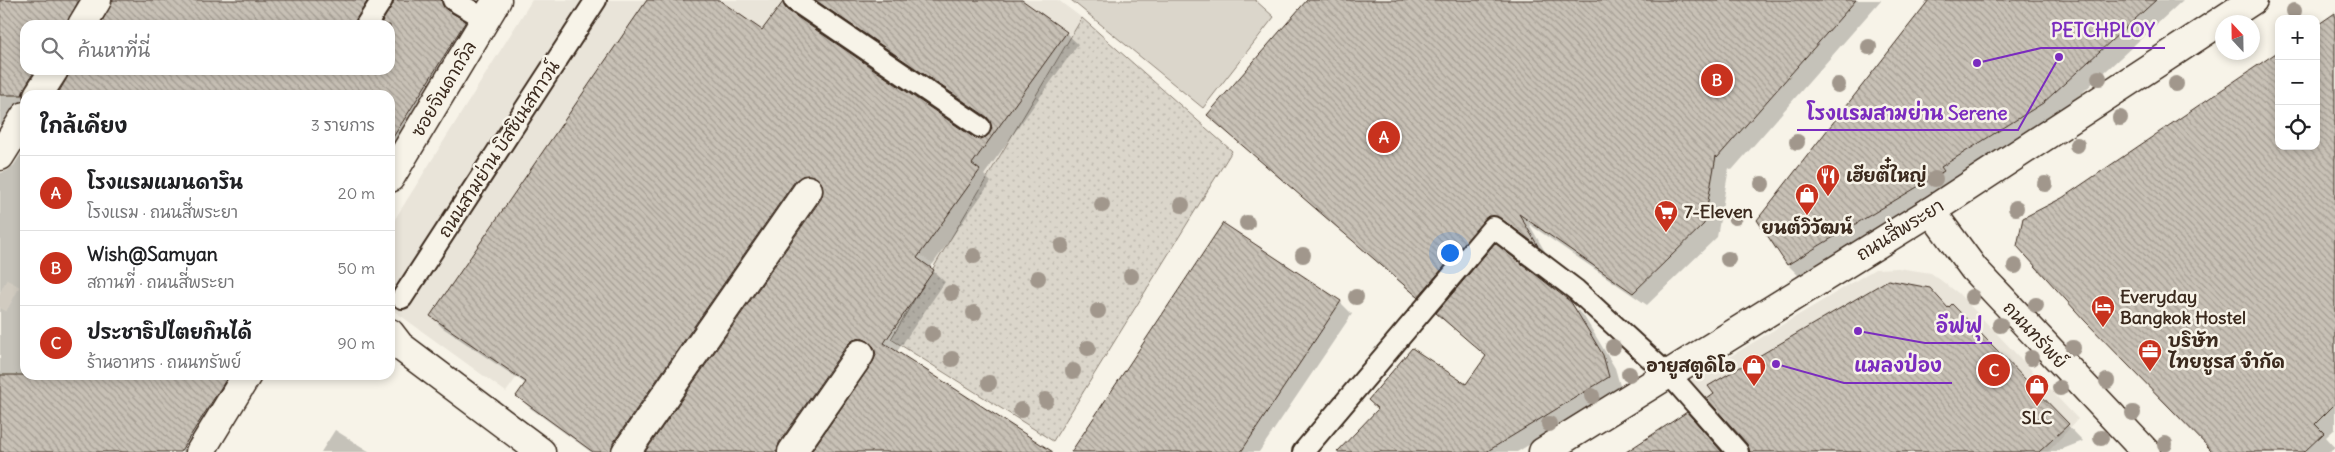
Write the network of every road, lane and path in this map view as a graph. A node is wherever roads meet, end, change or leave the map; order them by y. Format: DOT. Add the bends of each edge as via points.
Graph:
graph roads {
  1 [pos="97,0"];
  2 [pos="382,0"];
  3 [pos="453,0"];
  4 [pos="596,0"];
  5 [pos="794,0"];
  6 [pos="2253,0"];
  7 [pos="491,10"];
  8 [pos="85,20"];
  9 [pos="369,20"];
  10 [pos="51,75"];
  11 [pos="41,90"];
  12 [pos="20,124"];
  13 [pos="980,127"];
  14 [pos="0,156"];
  15 [pos="395,170"];
  16 [pos="808,190"];
  17 [pos="1931,212"];
  18 [pos="402,298"];
  19 [pos="395,340"];
  20 [pos="860,354"];
  21 [pos="1668,374"];
  22 [pos="244,380"];
  23 [pos="200,452"];
  24 [pos="541,452"];
  25 [pos="626,452"];
  26 [pos="792,452"];
  27 [pos="1302,452"];
  28 [pos="1543,452"];
  29 [pos="1738,452"];
  30 [pos="2146,452"];
  1 -- 8 [label="street"];
  2 -- 9 [label="lane"];
  3 -- 7 [label="lane"];
  4 -- 18 [label="lane, ถนนสามย่าน บิสซิเนสทาวน์"];
  5 -- 13 [label="lane"];
  6 -- 17 [label="street, ถนนสี่พระยา"];
  7 -- 15 [label="street, ซอยจินดาถวิล"];
  10 -- 11 [label="street"];
  12 -- 14 [label="street"];
  16 -- 25 [label="street"];
  17 -- 21 [label="street, ถนนสี่พระยา"];
  17 -- 30 [label="street, ถนนทรัพย์" via="1974,269"];
  19 -- 24 [label="street"];
  20 -- 26 [label="street"];
  21 -- 27 [label="lane" via="1576,290 1493,227"];
  21 -- 28 [label="street, ถนนสี่พระยา"];
  21 -- 29 [label="lane"];
  22 -- 23 [label="street"];
}
